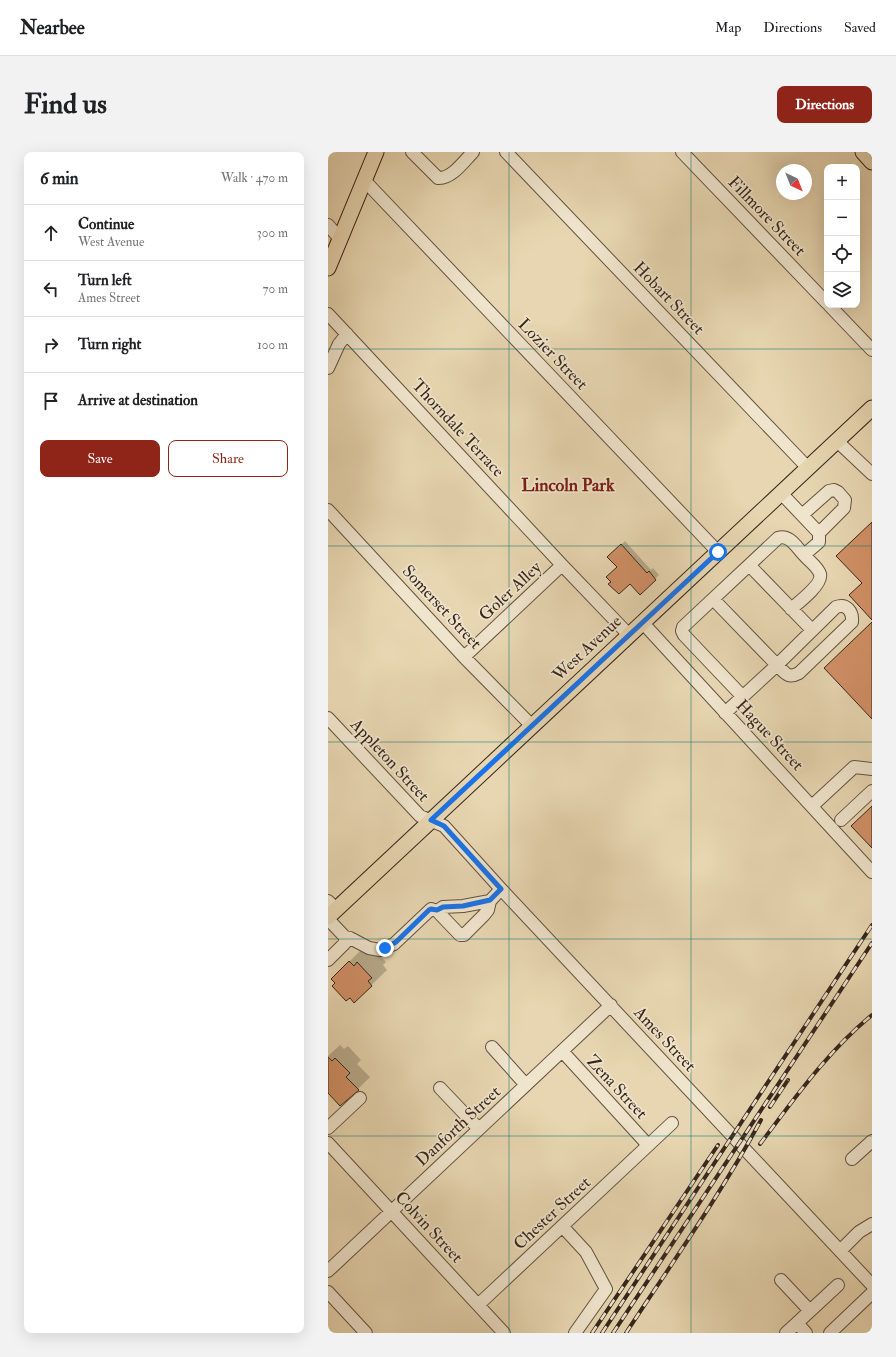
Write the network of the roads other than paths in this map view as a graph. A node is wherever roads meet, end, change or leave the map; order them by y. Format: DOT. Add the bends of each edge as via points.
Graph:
graph roads {
  1 [pos="376,152"];
  2 [pos="412,152"];
  3 [pos="473,152"];
  4 [pos="506,152"];
  5 [pos="682,152"];
  6 [pos="863,152"];
  7 [pos="872,162"];
  8 [pos="364,180"];
  9 [pos="328,225"];
  10 [pos="340,238"];
  11 [pos="328,268"];
  12 [pos="824,300"];
  13 [pos="832,308"];
  14 [pos="328,314"];
  15 [pos="347,334"];
  16 [pos="872,350"];
  17 [pos="328,368"];
  18 [pos="872,408"];
  19 [pos="837,441"];
  20 [pos="808,468"];
  21 [pos="872,474"];
  22 [pos="781,493"];
  23 [pos="328,510"];
  24 [pos="802,515"];
  25 [pos="819,533"];
  26 [pos="718,552"];
  27 [pos="804,555"];
  28 [pos="562,565"];
  29 [pos="749,565"];
  30 [pos="714,598"];
  31 [pos="792,609"];
  32 [pos="642,622"];
  33 [pos="812,630"];
  34 [pos="629,635"];
  35 [pos="464,657"];
  36 [pos="777,665"];
  37 [pos="742,697"];
  38 [pos="725,713"];
  39 [pos="328,718"];
  40 [pos="532,726"];
  41 [pos="872,769"];
  42 [pos="872,791"];
  43 [pos="812,806"];
  44 [pos="431,820"];
  45 [pos="841,820"];
  46 [pos="872,872"];
  47 [pos="501,889"];
  48 [pos="490,900"];
  49 [pos="437,910"];
  50 [pos="330,911"];
  51 [pos="345,938"];
  52 [pos="328,960"];
  53 [pos="611,1005"];
  54 [pos="492,1047"];
  55 [pos="562,1052"];
  56 [pos="526,1085"];
  57 [pos="440,1088"];
  58 [pos="360,1098"];
  59 [pos="672,1123"];
  60 [pos="328,1128"];
  61 [pos="479,1129"];
  62 [pos="872,1141"];
  63 [pos="328,1143"];
  64 [pos="648,1145"];
  65 [pos="852,1159"];
  66 [pos="391,1211"];
  67 [pos="872,1224"];
  68 [pos="562,1226"];
  69 [pos="840,1250"];
  70 [pos="328,1271"];
  71 [pos="780,1280"];
  72 [pos="838,1285"];
  73 [pos="872,1285"];
  74 [pos="328,1292"];
  75 [pos="872,1293"];
  76 [pos="478,1305"];
  77 [pos="810,1311"];
  78 [pos="797,1323"];
  79 [pos="366,1333"];
  80 [pos="504,1333"];
  81 [pos="575,1333"];
  82 [pos="786,1333"];
  83 [pos="806,1333"];
  84 [pos="830,1333"];
  1 -- 8 [label="main road"];
  2 -- 3 [label="street" via="438,178 443,178"];
  4 -- 20 [label="street, Hobart Street"];
  5 -- 12 [label="street, Fillmore Street"];
  6 -- 7 [label="main road"];
  8 -- 10 [label="main road"];
  8 -- 26 [label="street, Lozier Street"];
  9 -- 10 [label="street"];
  10 -- 11 [label="main road"];
  13 -- 16 [label="street, Fillmore Street"];
  14 -- 15 [label="street, Thorndale Terrace"];
  15 -- 17 [label="street" via="339,344"];
  15 -- 28 [label="street, Thorndale Terrace"];
  18 -- 19 [label="main road, West Avenue"];
  19 -- 20 [label="main road, West Avenue"];
  19 -- 21 [label="street"];
  20 -- 22 [label="main road, West Avenue"];
  22 -- 24 [label="street"];
  22 -- 26 [label="main road, West Avenue"];
  23 -- 35 [label="street, Somerset Street"];
  24 -- 25 [label="street"];
  24 -- 25 [label="street" via="829,491 838,492 845,500 844,508"];
  25 -- 27 [label="street" via="819,542"];
  26 -- 32 [label="main road, West Avenue"];
  27 -- 29 [label="street" via="783,536"];
  27 -- 31 [label="street" via="821,576 819,583"];
  28 -- 34 [label="street, Thorndale Terrace"];
  28 -- 35 [label="street, Goler Alley"];
  29 -- 30 [label="street"];
  29 -- 31 [label="street"];
  30 -- 36 [label="street"];
  30 -- 37 [label="street" via="684,626 682,631"];
  31 -- 33 [label="street"];
  32 -- 34 [label="main road, West Avenue"];
  32 -- 38 [label="street, Hague Street"];
  33 -- 36 [label="street"];
  33 -- 36 [label="street" via="841,605 846,606 853,617 852,622 800,673 794,676 787,675"];
  34 -- 40 [label="main road, West Avenue"];
  35 -- 40 [label="street, Somerset Street"];
  36 -- 37 [label="street"];
  37 -- 38 [label="street"];
  38 -- 43 [label="street, Hague Street"];
  39 -- 44 [label="street, Appleton Street" via="420,816"];
  40 -- 44 [label="main road, West Avenue"];
  41 -- 43 [label="street" via="854,768"];
  42 -- 45 [label="street"];
  43 -- 46 [label="street, Hague Street"];
  44 -- 47 [label="street, Ames Street" via="444,826"];
  44 -- 50 [label="main road, West Avenue"];
  47 -- 48 [label="street"];
  47 -- 53 [label="street, Ames Street"];
  48 -- 49 [label="street"];
  48 -- 49 [label="street" via="488,910 462,935"];
  49 -- 51 [label="street" via="429,910 396,942 380,950 373,950"];
  50 -- 51 [label="street"];
  51 -- 52 [label="street" via="345,943"];
  53 -- 55 [label="street, Danforth Street"];
  53 -- 69 [label="street, Ames Street"];
  54 -- 56 [label="street"];
  55 -- 56 [label="street, Danforth Street"];
  55 -- 64 [label="street, Zena Street"];
  56 -- 61 [label="street, Danforth Street"];
  57 -- 61 [label="street"];
  58 -- 60 [label="street"];
  59 -- 64 [label="street, Chester Street"];
  61 -- 66 [label="street, Danforth Street"];
  62 -- 65 [label="street"];
  63 -- 66 [label="street, Colvin Street"];
  64 -- 68 [label="street, Chester Street"];
  66 -- 70 [label="street, Danforth Street"];
  66 -- 76 [label="street, Colvin Street"];
  67 -- 69 [label="street"];
  68 -- 76 [label="street, Chester Street"];
  68 -- 81 [label="street" via="586,1252 606,1289"];
  69 -- 73 [label="street, Ames Street"];
  71 -- 77 [label="street"];
  72 -- 77 [label="street"];
  74 -- 79 [label="street"];
  75 -- 84 [label="street"];
  76 -- 80 [label="street, Colvin Street"];
  77 -- 78 [label="street"];
  78 -- 82 [label="street"];
  78 -- 83 [label="street"];
}
